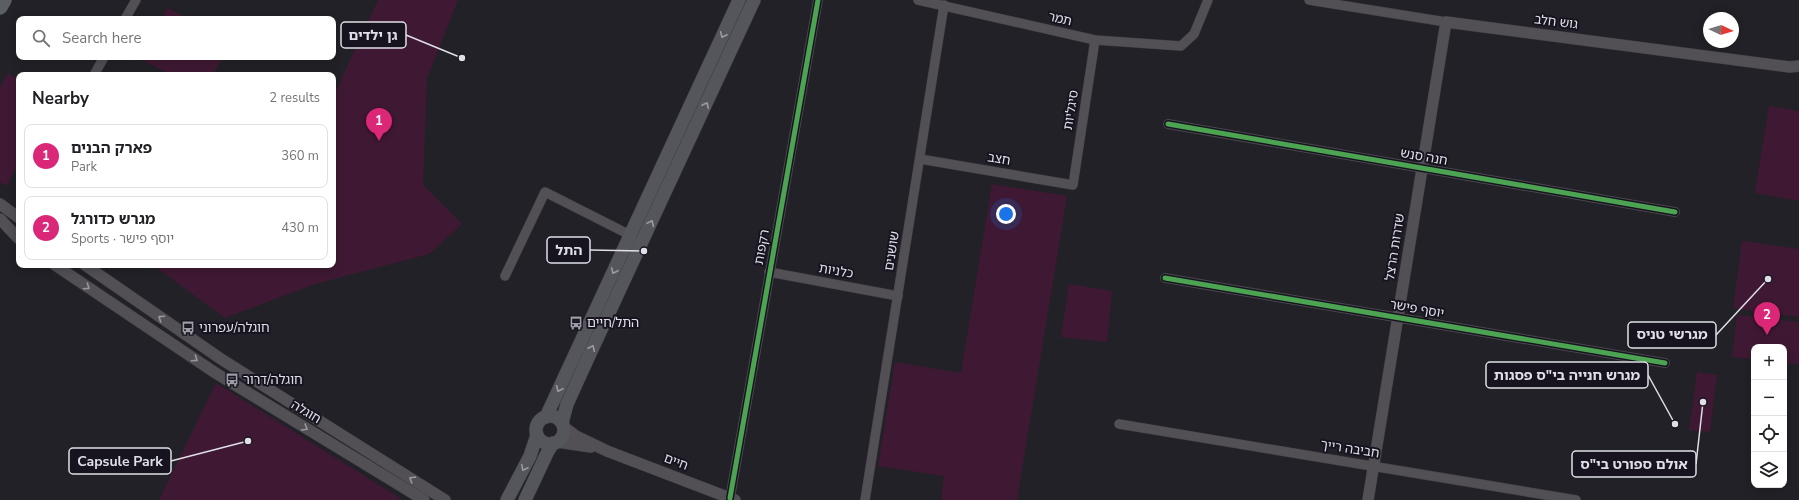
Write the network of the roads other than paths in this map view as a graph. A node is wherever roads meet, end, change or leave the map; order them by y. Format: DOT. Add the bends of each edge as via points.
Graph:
graph roads {
  1 [pos="4,0"];
  2 [pos="136,0"];
  3 [pos="739,0"];
  4 [pos="754,0"];
  5 [pos="818,0"];
  6 [pos="918,0"];
  7 [pos="1208,0"];
  8 [pos="1309,0"];
  9 [pos="944,5"];
  10 [pos="0,7"];
  11 [pos="127,16"];
  12 [pos="1446,22"];
  13 [pos="1095,40"];
  14 [pos="102,60"];
  15 [pos="1796,68"];
  16 [pos="96,72"];
  17 [pos="1168,124"];
  18 [pos="920,160"];
  19 [pos="1422,168"];
  20 [pos="1073,185"];
  21 [pos="0,204"];
  22 [pos="1675,212"];
  23 [pos="16,214"];
  24 [pos="0,219"];
  25 [pos="16,236"];
  26 [pos="630,236"];
  27 [pos="635,259"];
  28 [pos="58,268"];
  29 [pos="89,268"];
  30 [pos="769,272"];
  31 [pos="506,276"];
  32 [pos="1165,278"];
  33 [pos="898,296"];
  34 [pos="1397,317"];
  35 [pos="1665,362"];
  36 [pos="546,417"];
  37 [pos="1119,424"];
  38 [pos="563,425"];
  39 [pos="537,435"];
  40 [pos="555,442"];
  41 [pos="607,450"];
  42 [pos="1373,466"];
  43 [pos="732,499"];
  44 [pos="424,500"];
  45 [pos="445,500"];
  46 [pos="507,500"];
  47 [pos="525,500"];
  48 [pos="865,500"];
  49 [pos="1368,500"];
  50 [pos="1576,500"];
  1 -- 10 [label="highway"];
  2 -- 11 [label="street"];
  3 -- 26 [label="main road, one-way"];
  27 -- 4 [label="main road, one-way"];
  5 -- 30 [label="street, רקפות"];
  6 -- 9 [label="street, תמר"];
  7 -- 13 [label="street, תמר" via="1194,34 1181,46"];
  8 -- 12 [label="street, גוש חלב"];
  9 -- 13 [label="street, תמר"];
  9 -- 18 [label="street, שושנים"];
  12 -- 15 [label="street, גוש חלב"];
  12 -- 19 [label="street, שדרות הרצל"];
  13 -- 20 [label="street, סיגליות"];
  14 -- 16 [label="street"];
  17 -- 19 [label="street, חנה סנש"];
  18 -- 20 [label="street, חצב"];
  18 -- 33 [label="street, שושנים"];
  19 -- 22 [label="street, חנה סנש"];
  19 -- 34 [label="street, שדרות הרצל"];
  21 -- 23 [label="street"];
  24 -- 25 [label="street"];
  26 -- 27 [label="street" via="636,247"];
  26 -- 31 [label="street" via="545,192"];
  26 -- 36 [label="main road, one-way"];
  38 -- 27 [label="main road, one-way" via="567,404"];
  28 -- 44 [label="street, חוגלה, one-way" via="214,372"];
  45 -- 29 [label="street, חוגלה, one-way" via="221,359"];
  30 -- 33 [label="street, כלניות"];
  30 -- 43 [label="street, רקפות"];
  32 -- 34 [label="street, יוסף פישר"];
  33 -- 48 [label="street, שושנים"];
  34 -- 35 [label="street, יוסף פישר"];
  34 -- 42 [label="street, שדרות הרצל"];
  36 -- 38 [label="main road" via="555,417"];
  36 -- 39 [label="main road" via="537,426"];
  37 -- 42 [label="street, חביבה רייך"];
  38 -- 40 [label="main road" via="562,436"];
  38 -- 41 [label="street, חיים" via="576,436"];
  39 -- 40 [label="main road" via="543,442"];
  39 -- 46 [label="main road, one-way" via="530,456"];
  40 -- 41 [label="street, חיים"];
  40 -- 47 [label="main road" via="548,451"];
  41 -- 43 [label="street, חיים"];
  42 -- 49 [label="street, שדרות הרצל"];
  42 -- 50 [label="street, חביבה רייך"];
}
